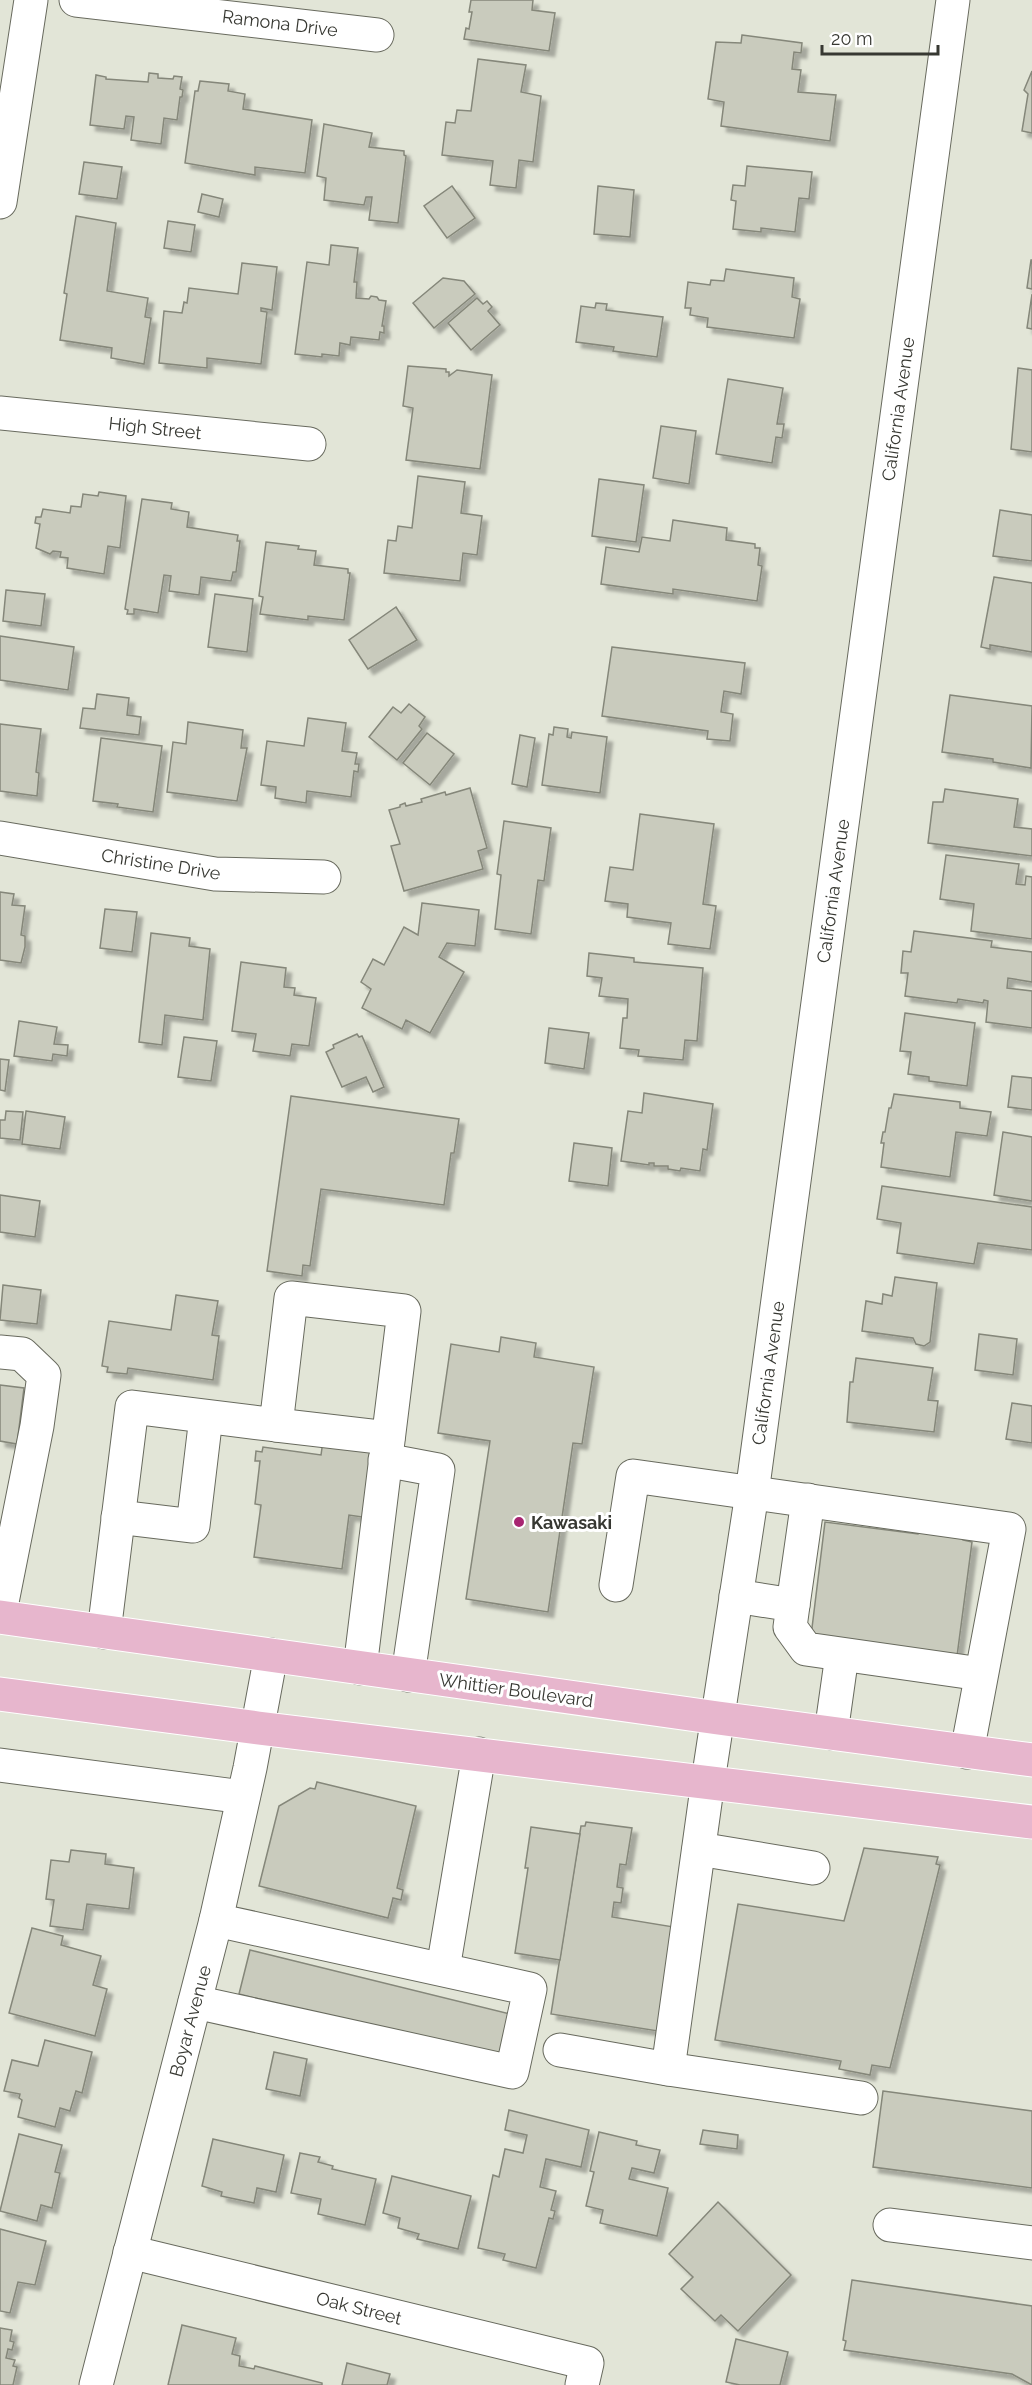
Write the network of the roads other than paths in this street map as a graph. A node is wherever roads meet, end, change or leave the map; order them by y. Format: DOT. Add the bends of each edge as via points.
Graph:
graph roads {
  1 [pos="31,0"];
  2 [pos="76,0"];
  3 [pos="953,0"];
  4 [pos="377,35"];
  5 [pos="0,202"];
  6 [pos="0,413"];
  7 [pos="309,444"];
  8 [pos="0,838"];
  9 [pos="324,877"];
  10 [pos="0,1352"];
  11 [pos="206,1417"];
  12 [pos="276,1425"];
  13 [pos="387,1449"];
  14 [pos="752,1493"];
  15 [pos="808,1500"];
  16 [pos="118,1517"];
  17 [pos="616,1585"];
  18 [pos="736,1596"];
  19 [pos="793,1605"];
  20 [pos="0,1612"];
  21 [pos="0,1617"];
  22 [pos="104,1632"];
  23 [pos="271,1655"];
  24 [pos="842,1655"];
  25 [pos="360,1668"];
  26 [pos="981,1674"];
  27 [pos="408,1675"];
  28 [pos="0,1694"];
  29 [pos="718,1718"];
  30 [pos="258,1728"];
  31 [pos="831,1733"];
  32 [pos="967,1752"];
  33 [pos="478,1754"];
  34 [pos="1032,1760"];
  35 [pos="0,1765"];
  36 [pos="708,1781"];
  37 [pos="243,1797"];
  38 [pos="1032,1822"];
  39 [pos="699,1849"];
  40 [pos="813,1868"];
  41 [pos="216,1920"];
  42 [pos="443,1969"];
  43 [pos="195,2002"];
  44 [pos="560,2050"];
  45 [pos="668,2069"];
  46 [pos="861,2098"];
  47 [pos="890,2225"];
  48 [pos="1032,2243"];
  49 [pos="130,2252"];
  50 [pos="585,2374"];
  51 [pos="96,2385"];
  1 -- 5 [label="street"];
  2 -- 4 [label="street, Ramona Drive"];
  3 -- 14 [label="street, California Avenue"];
  6 -- 7 [label="street, High Street"];
  8 -- 9 [label="street, Christine Drive" via="215,874"];
  10 -- 20 [label="street" via="22,1354 44,1375"];
  11 -- 12 [label="street"];
  11 -- 16 [label="street" via="193,1526"];
  11 -- 16 [label="street" via="132,1407"];
  12 -- 13 [label="street"];
  12 -- 13 [label="street" via="291,1298 404,1311"];
  13 -- 25 [label="street"];
  13 -- 27 [label="street" via="438,1470"];
  14 -- 15 [label="street"];
  14 -- 17 [label="street" via="633,1476"];
  14 -- 18 [label="street, California Avenue"];
  15 -- 19 [label="street"];
  15 -- 26 [label="street" via="1009,1529"];
  16 -- 22 [label="street"];
  18 -- 19 [label="street"];
  18 -- 29 [label="street, California Avenue"];
  19 -- 24 [label="street" via="790,1627 806,1649"];
  21 -- 22 [label="main road, Whittier Boulevard"];
  22 -- 23 [label="main road, Whittier Boulevard"];
  23 -- 25 [label="main road, Whittier Boulevard"];
  23 -- 30 [label="street, Boyar Avenue"];
  24 -- 26 [label="street"];
  24 -- 31 [label="street"];
  25 -- 27 [label="main road, Whittier Boulevard"];
  26 -- 32 [label="street"];
  27 -- 29 [label="main road, Whittier Boulevard"];
  28 -- 30 [label="main road"];
  29 -- 31 [label="main road, Whittier Boulevard"];
  29 -- 36 [label="street, California Avenue"];
  30 -- 33 [label="main road"];
  30 -- 37 [label="street, Boyar Avenue"];
  31 -- 32 [label="main road, Whittier Boulevard"];
  32 -- 34 [label="main road, Whittier Boulevard"];
  33 -- 36 [label="main road"];
  33 -- 42 [label="street"];
  35 -- 37 [label="street"];
  36 -- 38 [label="main road"];
  36 -- 39 [label="street, California Avenue"];
  37 -- 41 [label="street, Boyar Avenue"];
  39 -- 40 [label="street"];
  39 -- 45 [label="street, California Avenue"];
  41 -- 42 [label="street"];
  41 -- 43 [label="street, Boyar Avenue"];
  42 -- 43 [label="street" via="530,1989 512,2072"];
  43 -- 49 [label="street, Boyar Avenue"];
  44 -- 45 [label="street"];
  45 -- 46 [label="street"];
  47 -- 48 [label="street"];
  49 -- 50 [label="street, Oak Street"];
  49 -- 51 [label="street, Boyar Avenue"];
}
